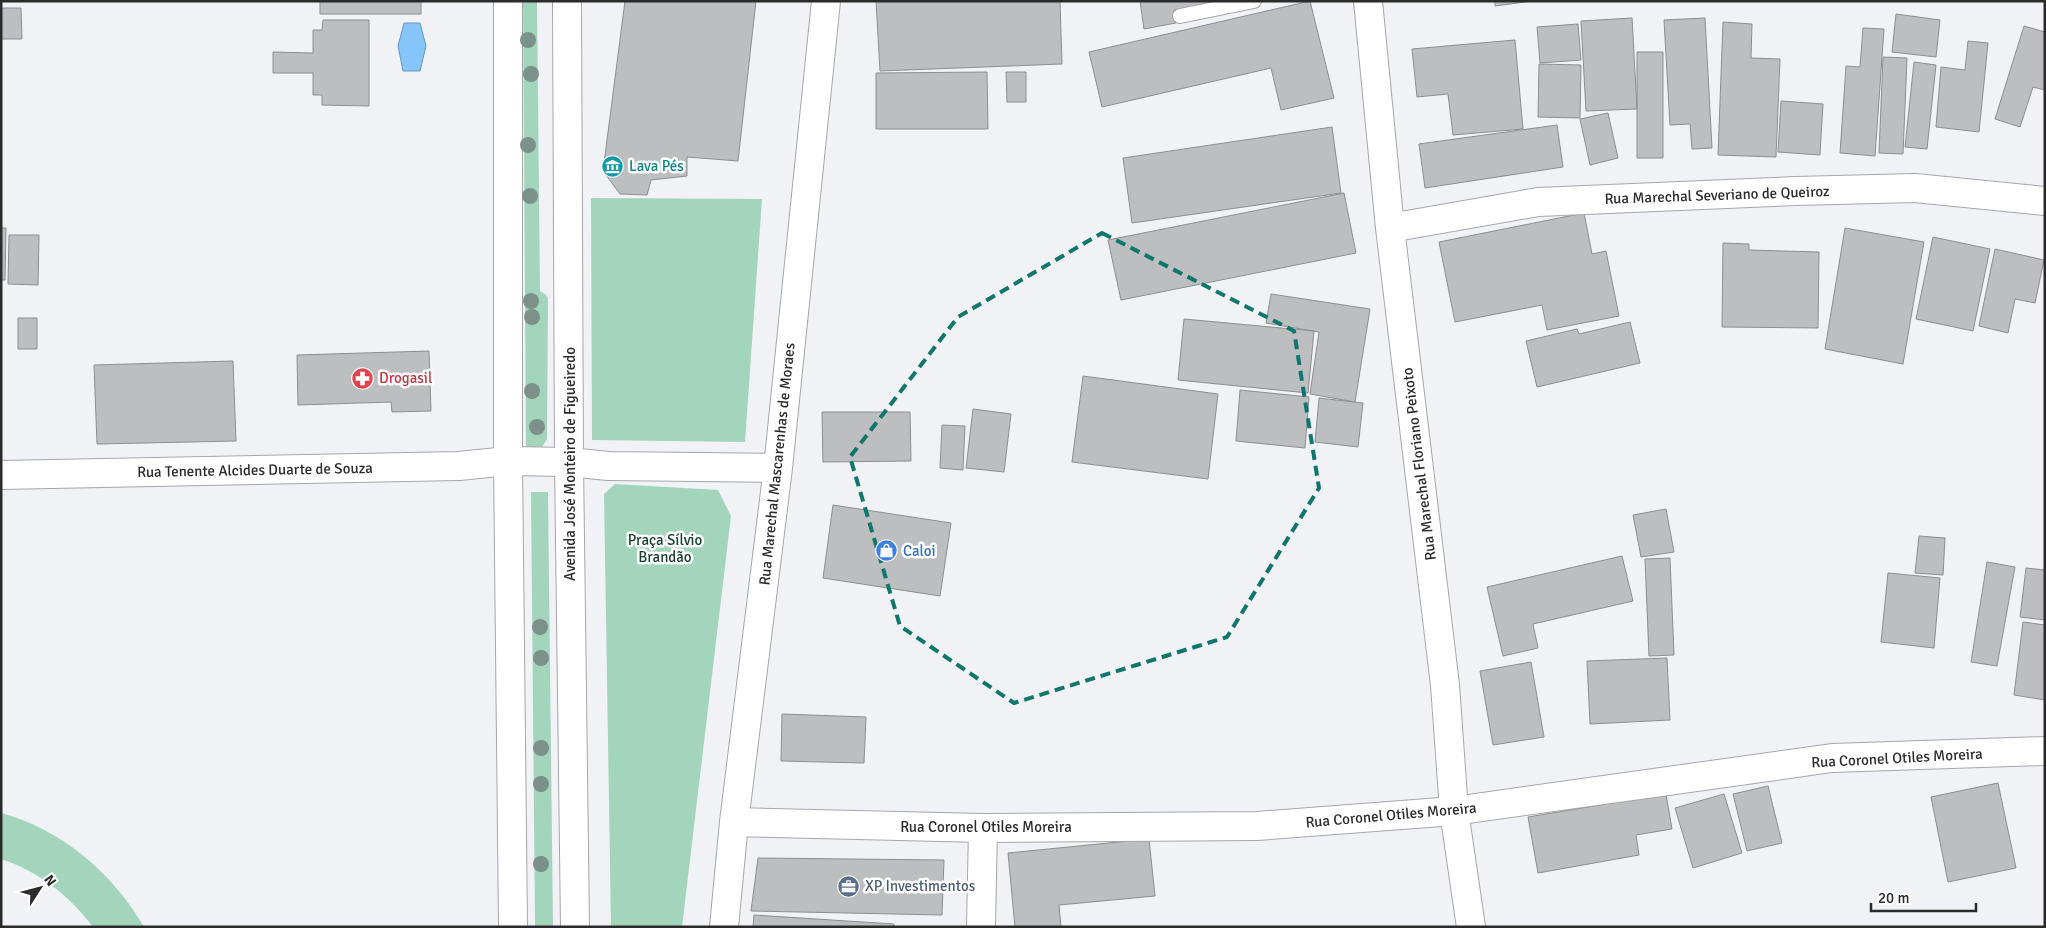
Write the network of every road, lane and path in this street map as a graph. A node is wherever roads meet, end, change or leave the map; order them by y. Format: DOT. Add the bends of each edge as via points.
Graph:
graph roads {
  1 [pos="508,1"];
  2 [pos="567,1"];
  3 [pos="826,1"];
  4 [pos="1254,1"];
  5 [pos="1368,1"];
  6 [pos="1180,16"];
  7 [pos="2045,201"];
  8 [pos="1390,228"];
  9 [pos="508,461"];
  10 [pos="569,462"];
  11 [pos="778,468"];
  12 [pos="1,475"];
  13 [pos="2045,751"];
  14 [pos="1454,810"];
  15 [pos="734,822"];
  16 [pos="983,828"];
  17 [pos="513,927"];
  18 [pos="575,927"];
  19 [pos="724,927"];
  20 [pos="981,927"];
  21 [pos="1471,927"];
  1 -- 9 [label="street"];
  2 -- 10 [label="street, Avenida José Monteiro de Figueiredo"];
  3 -- 11 [label="street, Rua Marechal Mascarenhas de Moraes"];
  4 -- 6 [label="lane"];
  5 -- 8 [label="street, Rua Marechal Floriano Peixoto"];
  7 -- 8 [label="street, Rua Marechal Severiano de Queiroz" via="1915,188 1538,202"];
  8 -- 14 [label="street, Rua Marechal Floriano Peixoto" via="1445,685"];
  9 -- 10 [label="street, Rua Tenente Alcides Duarte de Souza"];
  9 -- 12 [label="street, Rua Tenente Alcides Duarte de Souza" via="459,466"];
  9 -- 17 [label="street"];
  10 -- 11 [label="street, Rua Tenente Alcides Duarte de Souza" via="608,466"];
  10 -- 18 [label="street, Avenida José Monteiro de Figueiredo"];
  11 -- 15 [label="street, Rua Marechal Mascarenhas de Moraes"];
  13 -- 14 [label="street, Rua Coronel Otiles Moreira" via="1832,758"];
  14 -- 16 [label="street, Rua Coronel Otiles Moreira" via="1257,826"];
  14 -- 21 [label="street, Rua Marechal Floriano Peixoto"];
  15 -- 16 [label="street, Rua Coronel Otiles Moreira"];
  15 -- 19 [label="street, Rua Marechal Mascarenhas de Moraes"];
  16 -- 20 [label="street"];
}
